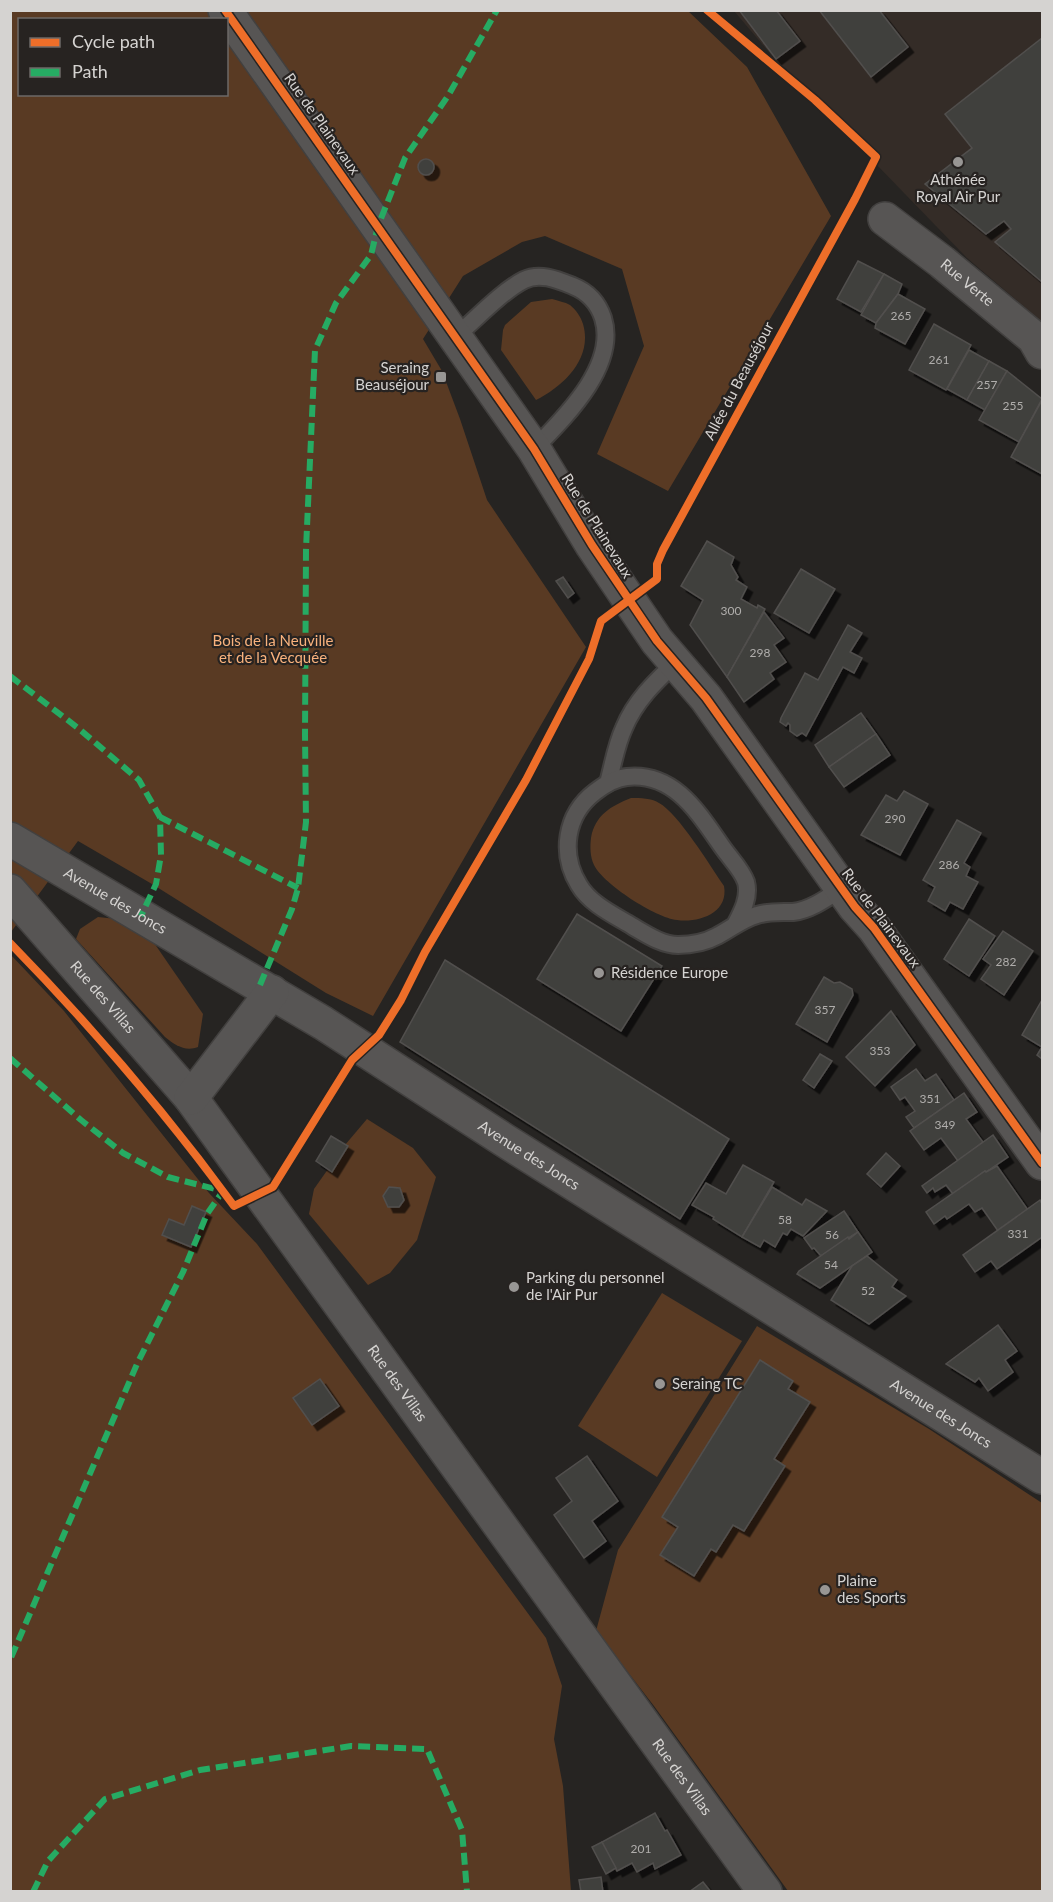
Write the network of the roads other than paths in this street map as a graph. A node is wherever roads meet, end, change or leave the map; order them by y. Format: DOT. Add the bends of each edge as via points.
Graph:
graph roads {
  1 [pos="225,10"];
  2 [pos="885,219"];
  3 [pos="454,338"];
  4 [pos="1042,352"];
  5 [pos="534,449"];
  6 [pos="676,662"];
  7 [pos="608,783"];
  8 [pos="10,839"];
  9 [pos="842,888"];
  10 [pos="10,891"];
  11 [pos="735,925"];
  12 [pos="272,992"];
  13 [pos="191,1098"];
  14 [pos="1042,1163"];
  15 [pos="1042,1477"];
  16 [pos="765,1892"];
  1 -- 3 [label="street, Rue de Plainevaux"];
  2 -- 4 [label="street, Rue Verte" via="1034,338"];
  3 -- 5 [label="street, Rue de Plainevaux"];
  3 -- 5 [label="lane" via="525,279 541,276 575,287 599,308 605,327 600,363 576,404"];
  5 -- 6 [label="street, Rue de Plainevaux" via="592,545 657,641"];
  6 -- 7 [label="lane" via="648,689 632,712"];
  6 -- 9 [label="street, Rue de Plainevaux"];
  7 -- 11 [label="lane" via="629,776 653,779 686,798 745,881 746,902"];
  7 -- 11 [label="lane" via="583,802 567,839 572,871 590,899 645,934 674,945 715,937"];
  8 -- 12 [label="street, Avenue des Joncs"];
  9 -- 11 [label="lane" via="808,908 760,914"];
  9 -- 14 [label="street, Rue de Plainevaux"];
  10 -- 13 [label="street, Rue des Villas"];
  12 -- 13 [label="street"];
  12 -- 15 [label="street, Avenue des Joncs"];
  13 -- 16 [label="street, Rue des Villas"];
}
